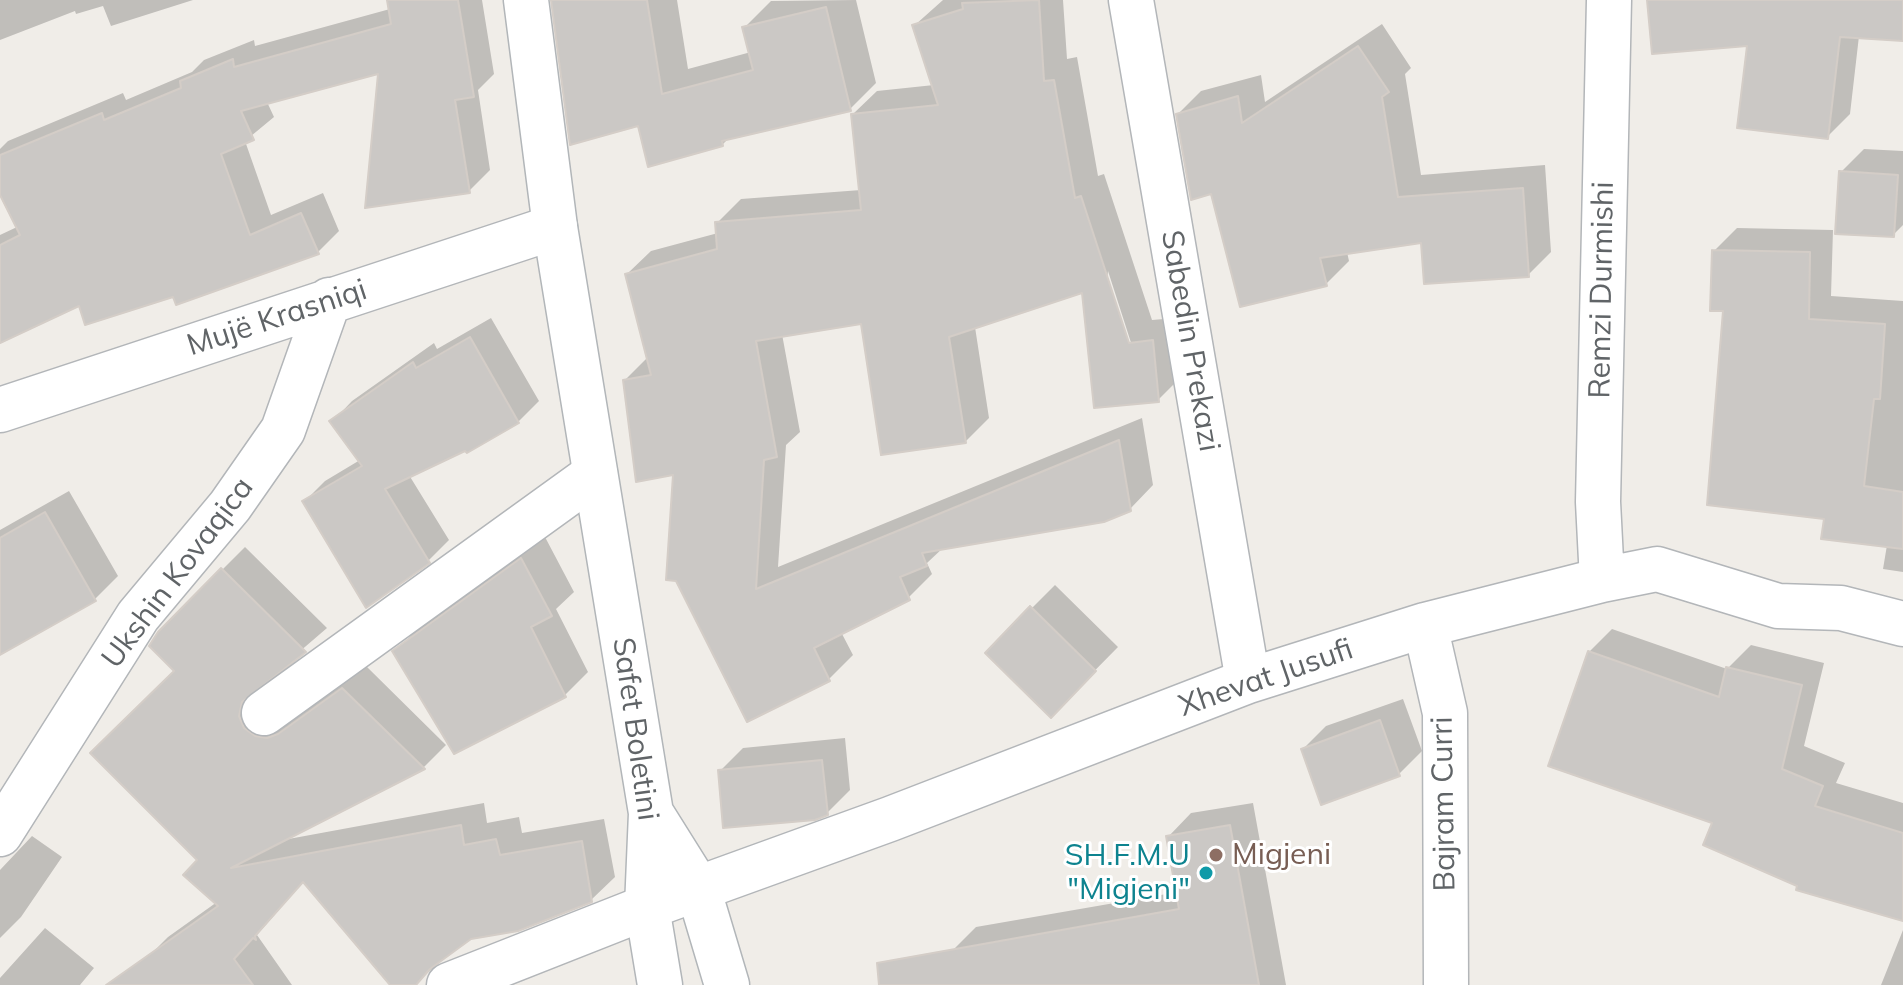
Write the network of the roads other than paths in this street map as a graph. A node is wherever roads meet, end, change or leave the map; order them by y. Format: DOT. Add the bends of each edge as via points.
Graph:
graph roads {
  1 [pos="526,0"];
  2 [pos="1131,0"];
  3 [pos="1609,0"];
  4 [pos="555,227"];
  5 [pos="329,300"];
  6 [pos="0,410"];
  7 [pos="595,474"];
  8 [pos="1602,580"];
  9 [pos="1903,624"];
  10 [pos="1425,625"];
  11 [pos="1248,681"];
  12 [pos="264,713"];
  13 [pos="651,813"];
  14 [pos="0,834"];
  15 [pos="698,888"];
  16 [pos="647,907"];
  17 [pos="449,985"];
  18 [pos="660,985"];
  19 [pos="727,985"];
  20 [pos="1446,985"];
  1 -- 4 [label="street, Safet Boletini"];
  2 -- 11 [label="street, Sabedin Prekazi"];
  3 -- 8 [label="street, Remzi Durmishi" via="1598,502"];
  4 -- 5 [label="street, Mujë Krasniqi"];
  4 -- 7 [label="street, Safet Boletini"];
  5 -- 6 [label="street, Mujë Krasniqi"];
  5 -- 14 [label="street, Ukshin Kovaqica" via="283,430 230,506 138,616"];
  7 -- 12 [label="street"];
  7 -- 13 [label="street, Safet Boletini"];
  8 -- 9 [label="street, Xhevat Jusufi" via="1657,569 1778,606 1841,608"];
  8 -- 10 [label="street, Xhevat Jusufi"];
  10 -- 11 [label="street, Xhevat Jusufi"];
  10 -- 20 [label="street, Bajram Curri" via="1445,713"];
  11 -- 15 [label="street, Xhevat Jusufi"];
  13 -- 15 [label="street"];
  13 -- 16 [label="street, Safet Boletini"];
  15 -- 16 [label="street, Xhevat Jusufi"];
  15 -- 19 [label="street"];
  16 -- 17 [label="street, Xhevat Jusufi"];
  16 -- 18 [label="street, Safet Boletini"];
}
